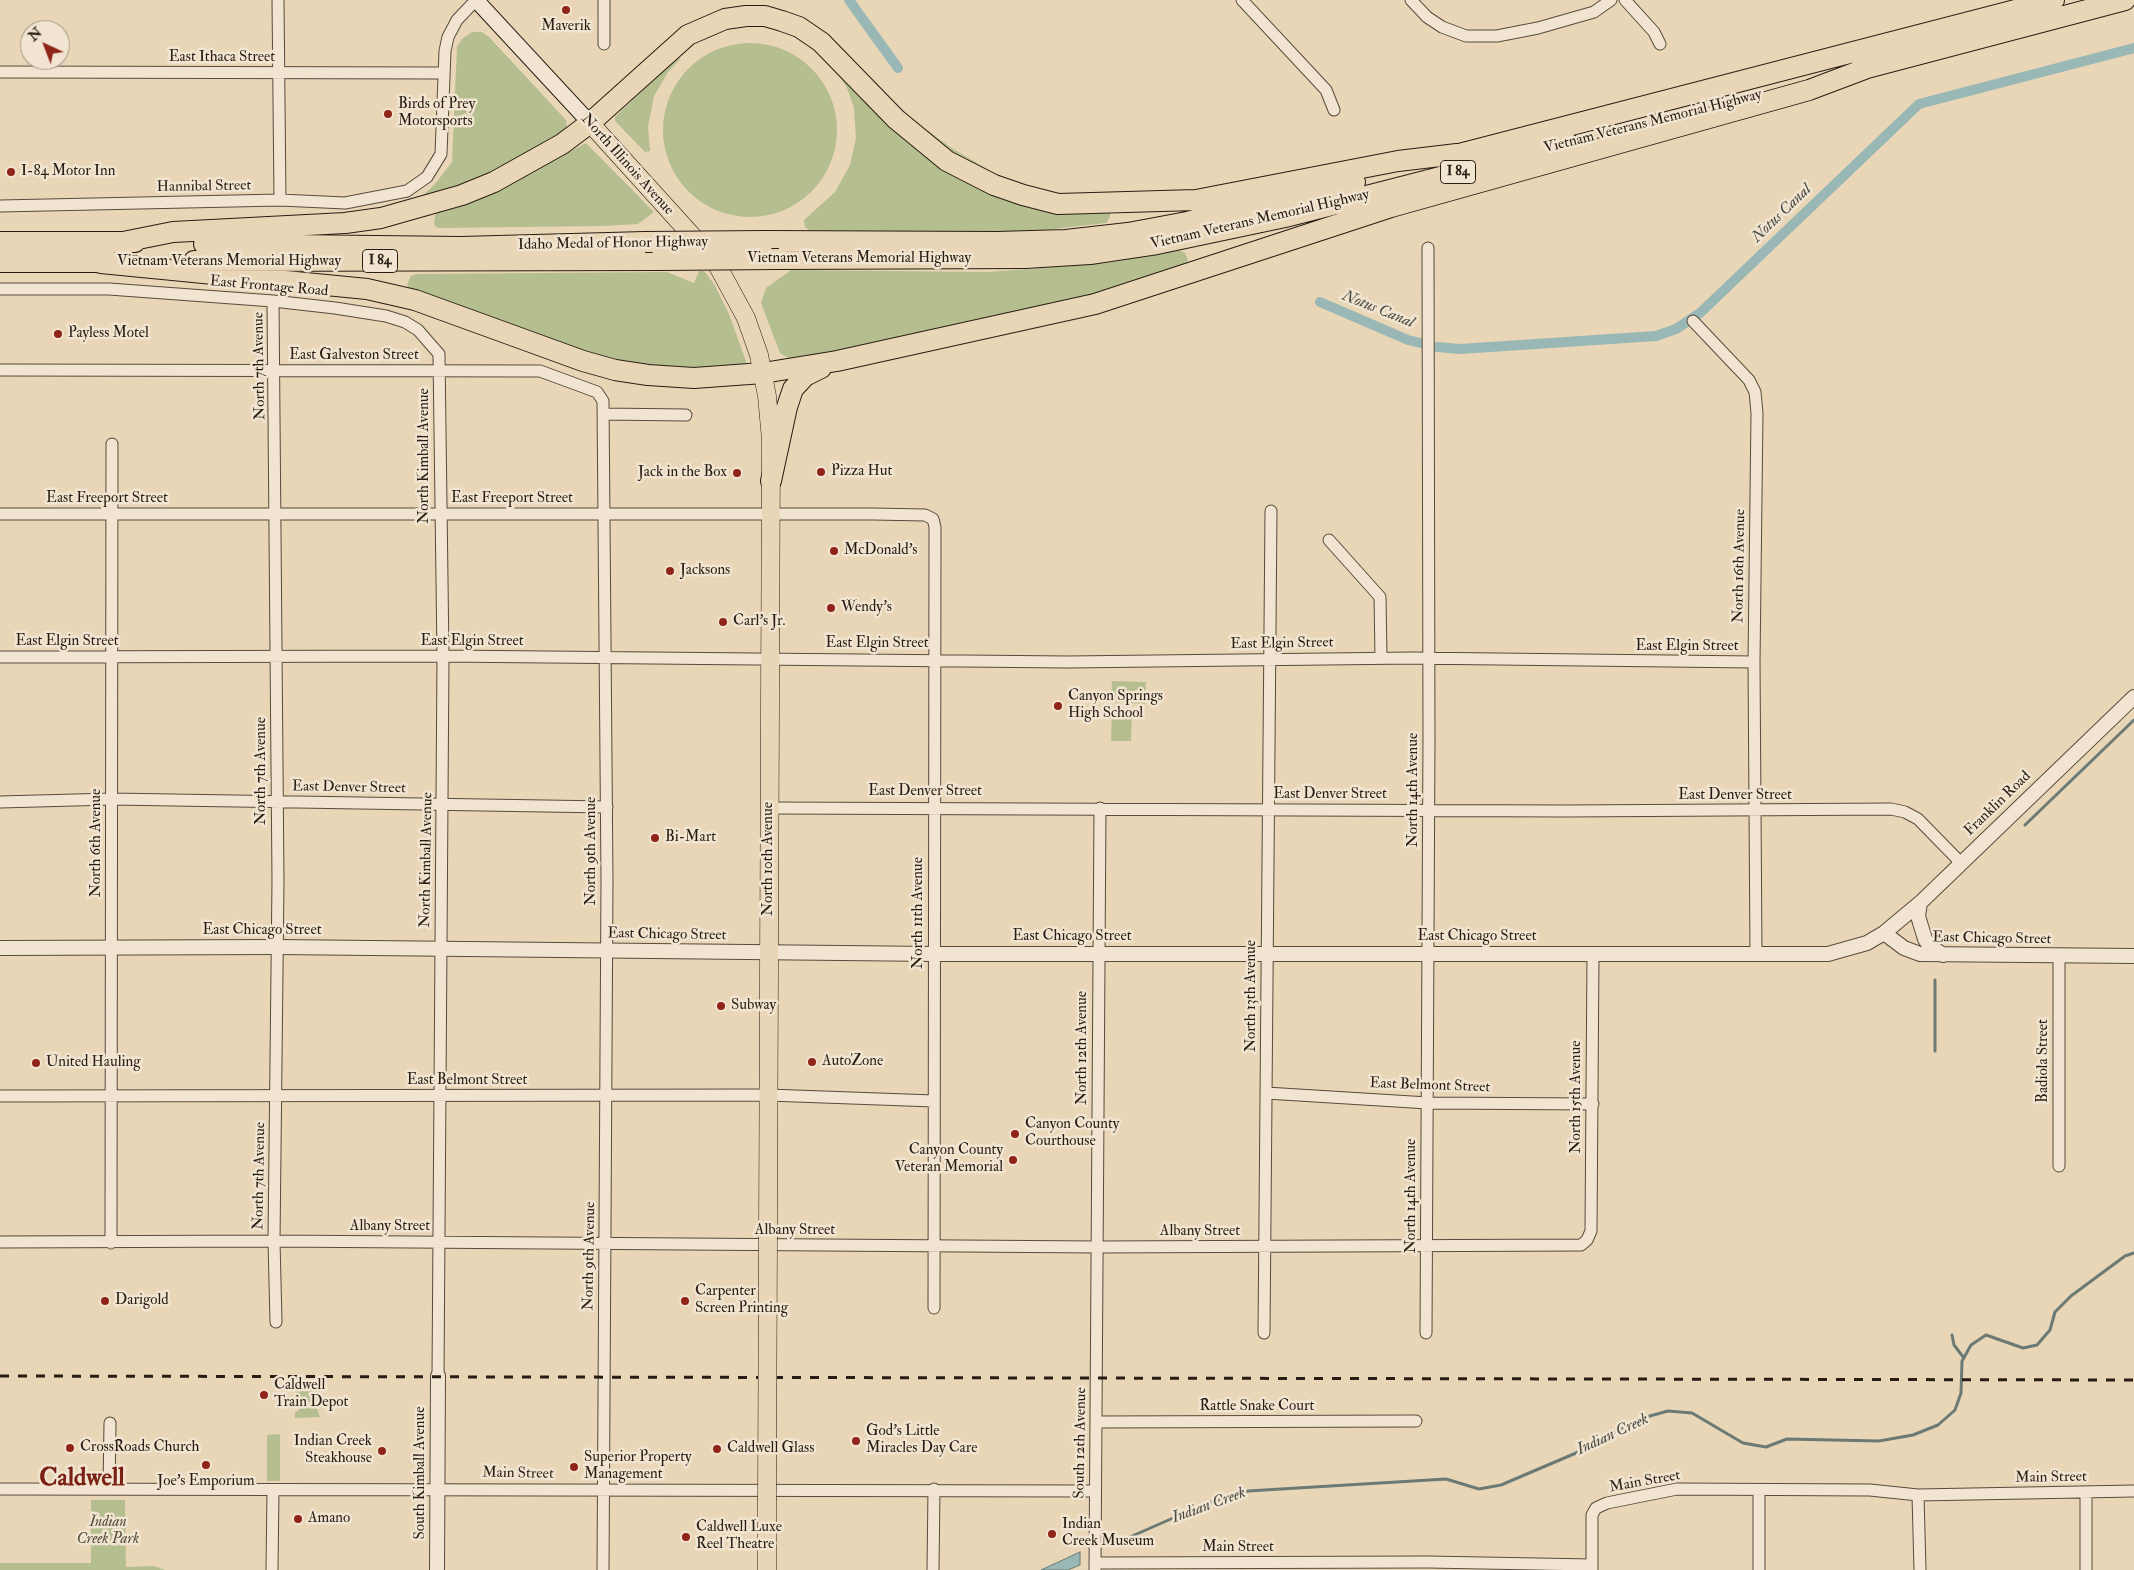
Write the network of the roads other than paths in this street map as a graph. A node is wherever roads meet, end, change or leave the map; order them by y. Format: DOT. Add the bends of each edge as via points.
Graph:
graph roads {
  1 [pos="278,0"];
  2 [pos="476,0"];
  3 [pos="604,0"];
  4 [pos="1242,0"];
  5 [pos="1411,0"];
  6 [pos="1611,0"];
  7 [pos="1624,0"];
  8 [pos="2054,0"];
  9 [pos="2125,0"];
  10 [pos="604,44"];
  11 [pos="1660,44"];
  12 [pos="1870,67"];
  13 [pos="0,72"];
  14 [pos="279,73"];
  15 [pos="444,73"];
  16 [pos="1334,110"];
  17 [pos="590,124"];
  18 [pos="1457,154"];
  19 [pos="280,200"];
  20 [pos="0,206"];
  21 [pos="765,241"];
  22 [pos="0,242"];
  23 [pos="123,242"];
  24 [pos="462,247"];
  25 [pos="1428,248"];
  26 [pos="0,262"];
  27 [pos="101,263"];
  28 [pos="0,289"];
  29 [pos="273,301"];
  30 [pos="1693,321"];
  31 [pos="434,346"];
  32 [pos="837,361"];
  33 [pos="0,370"];
  34 [pos="440,371"];
  35 [pos="276,372"];
  36 [pos="764,373"];
  37 [pos="604,414"];
  38 [pos="686,415"];
  39 [pos="112,444"];
  40 [pos="771,481"];
  41 [pos="1271,511"];
  42 [pos="0,514"];
  43 [pos="111,514"];
  44 [pos="275,514"];
  45 [pos="440,514"];
  46 [pos="604,514"];
  47 [pos="770,514"];
  48 [pos="933,519"];
  49 [pos="1329,540"];
  50 [pos="112,656"];
  51 [pos="277,656"];
  52 [pos="443,656"];
  53 [pos="0,657"];
  54 [pos="605,658"];
  55 [pos="1381,658"];
  56 [pos="770,659"];
  57 [pos="1428,659"];
  58 [pos="935,660"];
  59 [pos="1269,660"];
  60 [pos="1754,662"];
  61 [pos="2134,697"];
  62 [pos="112,799"];
  63 [pos="277,801"];
  64 [pos="0,802"];
  65 [pos="442,805"];
  66 [pos="607,807"];
  67 [pos="934,807"];
  68 [pos="769,808"];
  69 [pos="1100,808"];
  70 [pos="1268,810"];
  71 [pos="1428,811"];
  72 [pos="1756,812"];
  73 [pos="1961,863"];
  74 [pos="1920,903"];
  75 [pos="1884,933"];
  76 [pos="277,947"];
  77 [pos="0,948"];
  78 [pos="111,948"];
  79 [pos="441,949"];
  80 [pos="606,950"];
  81 [pos="769,953"];
  82 [pos="1098,953"];
  83 [pos="1267,953"];
  84 [pos="1427,953"];
  85 [pos="935,954"];
  86 [pos="1593,954"];
  87 [pos="1756,955"];
  88 [pos="1944,955"];
  89 [pos="2059,956"];
  90 [pos="2134,956"];
  91 [pos="1266,1093"];
  92 [pos="768,1095"];
  93 [pos="0,1096"];
  94 [pos="112,1096"];
  95 [pos="276,1096"];
  96 [pos="440,1096"];
  97 [pos="606,1096"];
  98 [pos="934,1101"];
  99 [pos="1428,1103"];
  100 [pos="1593,1104"];
  101 [pos="2059,1166"];
  102 [pos="1587,1240"];
  103 [pos="274,1241"];
  104 [pos="0,1242"];
  105 [pos="439,1242"];
  106 [pos="111,1243"];
  107 [pos="605,1245"];
  108 [pos="934,1246"];
  109 [pos="1265,1246"];
  110 [pos="1427,1246"];
  111 [pos="1097,1247"];
  112 [pos="934,1308"];
  113 [pos="276,1322"];
  114 [pos="1264,1333"];
  115 [pos="1426,1334"];
  116 [pos="438,1376"];
  117 [pos="1097,1377"];
  118 [pos="1416,1421"];
  119 [pos="1097,1422"];
  120 [pos="110,1423"];
  121 [pos="438,1488"];
  122 [pos="0,1489"];
  123 [pos="109,1489"];
  124 [pos="273,1490"];
  125 [pos="604,1490"];
  126 [pos="934,1490"];
  127 [pos="1759,1490"];
  128 [pos="1095,1491"];
  129 [pos="2134,1491"];
  130 [pos="2086,1492"];
  131 [pos="1918,1495"];
  132 [pos="1095,1566"];
  133 [pos="1428,1566"];
  134 [pos="1592,1568"];
  135 [pos="272,1570"];
  136 [pos="437,1570"];
  137 [pos="603,1570"];
  138 [pos="767,1570"];
  139 [pos="933,1570"];
  140 [pos="1759,1570"];
  141 [pos="1920,1570"];
  142 [pos="2086,1570"];
  1 -- 14 [label="street"];
  2 -- 15 [label="street" via="457,20 448,37"];
  2 -- 17 [label="main road, North Illinois Avenue"];
  3 -- 10 [label="street"];
  4 -- 16 [label="street" via="1326,90"];
  5 -- 6 [label="street" via="1442,27 1466,36 1497,36 1538,28 1594,12"];
  7 -- 11 [label="street" via="1654,32"];
  8 -- 18 [label="highway, Vietnam Veterans Memorial Highway / I 84"];
  9 -- 12 [label="highway, Vietnam Veterans Memorial Highway / I 84"];
  12 -- 27 [label="highway, Vietnam Veterans Memorial Highway / I 84, bridge" via="1285,217 1157,244 1090,254 1025,258"];
  12 -- 32 [label="highway" via="1809,90 1391,207 1095,304"];
  13 -- 14 [label="street, East Ithaca Street"];
  14 -- 15 [label="street, East Ithaca Street"];
  14 -- 19 [label="street"];
  15 -- 19 [label="street, Hannibal Street" via="441,154 428,177 407,191 345,203"];
  17 -- 18 [label="highway" via="688,35 725,19 764,16 798,27 821,42 896,119 947,161 994,185 1058,204 1196,200 1398,161"];
  17 -- 23 [label="highway" via="494,182 423,208 344,224 173,232"];
  17 -- 36 [label="main road, North Illinois Avenue" via="715,261 746,318"];
  18 -- 21 [label="highway, Vietnam Veterans Memorial Highway / I 84" via="1271,204 1128,233 1066,240 997,242"];
  19 -- 20 [label="street, Hannibal Street"];
  21 -- 24 [label="highway, Idaho Medal of Honor Highway / I 84, bridge"];
  22 -- 23 [label="highway, Vietnam Veterans Memorial Highway / I 84"];
  23 -- 24 [label="highway, Vietnam Veterans Memorial Highway / I 84"];
  25 -- 57 [label="street, North 14th Avenue"];
  26 -- 27 [label="highway, I 84"];
  27 -- 36 [label="highway" via="367,289 424,303 615,370 694,378"];
  28 -- 29 [label="street, East Frontage Road" via="109,289"];
  29 -- 31 [label="street, East Frontage Road" via="386,316 418,330"];
  29 -- 35 [label="street, North 7th Avenue"];
  30 -- 60 [label="street, North 16th Avenue" via="1749,380 1755,392 1758,413"];
  31 -- 34 [label="street, North Kimball Avenue" via="439,354"];
  32 -- 36 [label="highway"];
  32 -- 40 [label="highway" via="805,376 793,389"];
  33 -- 35 [label="street, East Galveston Street"];
  34 -- 35 [label="street, East Galveston Street"];
  34 -- 37 [label="street, East Galveston Street" via="526,370 556,375 597,392 604,401"];
  34 -- 45 [label="street, North Kimball Avenue"];
  35 -- 44 [label="street, North 7th Avenue"];
  36 -- 40 [label="main road, North 10th Avenue" via="771,421"];
  37 -- 38 [label="street"];
  37 -- 46 [label="street, North 9th Avenue"];
  39 -- 43 [label="street, North 6th Avenue"];
  40 -- 47 [label="main road, North 10th Avenue"];
  41 -- 59 [label="street, North 13th Avenue"];
  42 -- 43 [label="street, East Freeport Street"];
  43 -- 44 [label="street, East Freeport Street"];
  43 -- 50 [label="street, North 6th Avenue"];
  44 -- 45 [label="street, East Freeport Street"];
  44 -- 51 [label="street, North 7th Avenue"];
  45 -- 46 [label="street, East Freeport Street"];
  45 -- 52 [label="street, North Kimball Avenue"];
  46 -- 47 [label="street, East Freeport Street"];
  46 -- 54 [label="street, North 9th Avenue"];
  47 -- 48 [label="street, East Freeport Street" via="925,515"];
  47 -- 56 [label="main road, North 10th Avenue"];
  48 -- 58 [label="street, North 11th Avenue"];
  49 -- 55 [label="street" via="1380,597"];
  50 -- 51 [label="street, East Elgin Street"];
  50 -- 53 [label="street, East Elgin Street"];
  50 -- 62 [label="street, North 6th Avenue"];
  51 -- 52 [label="street, East Elgin Street"];
  51 -- 63 [label="street, North 7th Avenue"];
  52 -- 54 [label="street, East Elgin Street"];
  52 -- 65 [label="street, North Kimball Avenue"];
  54 -- 56 [label="street, East Elgin Street"];
  54 -- 66 [label="street, North 9th Avenue"];
  55 -- 57 [label="street, East Elgin Street"];
  55 -- 59 [label="street, East Elgin Street"];
  56 -- 58 [label="street, East Elgin Street"];
  56 -- 68 [label="main road, North 10th Avenue"];
  57 -- 60 [label="street, East Elgin Street"];
  57 -- 71 [label="street, North 14th Avenue"];
  58 -- 59 [label="street, East Elgin Street"];
  58 -- 67 [label="street, North 11th Avenue"];
  59 -- 70 [label="street, North 13th Avenue"];
  60 -- 72 [label="street, North 16th Avenue"];
  61 -- 73 [label="street, Franklin Road"];
  62 -- 63 [label="street, East Denver Street"];
  62 -- 64 [label="street, East Denver Street"];
  62 -- 78 [label="street, North 6th Avenue"];
  63 -- 65 [label="street, East Denver Street"];
  63 -- 76 [label="street, North 7th Avenue"];
  65 -- 66 [label="street, East Denver Street"];
  65 -- 79 [label="street, North Kimball Avenue"];
  66 -- 80 [label="street, North 9th Avenue"];
  67 -- 68 [label="street, East Denver Street"];
  67 -- 69 [label="street, East Denver Street"];
  67 -- 85 [label="street, North 11th Avenue"];
  68 -- 81 [label="main road, North 10th Avenue"];
  69 -- 70 [label="street, East Denver Street"];
  69 -- 82 [label="street, North 12th Avenue"];
  70 -- 71 [label="street, East Denver Street"];
  70 -- 83 [label="street, North 13th Avenue"];
  71 -- 72 [label="street, East Denver Street"];
  71 -- 84 [label="street, North 14th Avenue"];
  72 -- 73 [label="street, East Denver Street" via="1891,809 1905,812 1918,819"];
  72 -- 87 [label="street, North 16th Avenue"];
  73 -- 74 [label="street, Franklin Road"];
  74 -- 75 [label="street, Franklin Road"];
  74 -- 88 [label="street" via="1918,916 1925,939"];
  75 -- 87 [label="street, East Chicago Street" via="1867,943 1828,954"];
  75 -- 88 [label="street, East Chicago Street" via="1904,948 1920,954"];
  76 -- 78 [label="street, East Chicago Street"];
  76 -- 79 [label="street, East Chicago Street"];
  76 -- 95 [label="street, North 7th Avenue"];
  77 -- 78 [label="street, East Chicago Street"];
  78 -- 94 [label="street, North 6th Avenue"];
  79 -- 80 [label="street, East Chicago Street"];
  79 -- 96 [label="street, North Kimball Avenue"];
  80 -- 81 [label="street, East Chicago Street"];
  80 -- 97 [label="street, North 9th Avenue"];
  81 -- 85 [label="street, East Chicago Street"];
  81 -- 92 [label="main road, North 10th Avenue"];
  82 -- 83 [label="street, East Chicago Street"];
  82 -- 85 [label="street, East Chicago Street"];
  82 -- 111 [label="street, North 12th Avenue"];
  83 -- 84 [label="street, East Chicago Street"];
  83 -- 91 [label="street, North 13th Avenue"];
  84 -- 86 [label="street, East Chicago Street"];
  84 -- 99 [label="street, North 14th Avenue"];
  85 -- 98 [label="street, North 11th Avenue"];
  86 -- 87 [label="street, East Chicago Street"];
  86 -- 100 [label="street, North 15th Avenue"];
  88 -- 89 [label="street, East Chicago Street"];
  89 -- 90 [label="street, East Chicago Street"];
  89 -- 101 [label="street, Badiola Street"];
  91 -- 99 [label="street, East Belmont Street"];
  91 -- 109 [label="street, North 13th Avenue"];
  92 -- 97 [label="street, East Belmont Street"];
  92 -- 98 [label="street, East Belmont Street"];
  92 -- 138 [label="main road, North 10th Avenue, bridge"];
  93 -- 94 [label="street, East Belmont Street"];
  94 -- 95 [label="street, East Belmont Street"];
  94 -- 106 [label="street, North 6th Avenue"];
  95 -- 96 [label="street, East Belmont Street"];
  95 -- 103 [label="street, North 7th Avenue"];
  96 -- 97 [label="street, East Belmont Street"];
  96 -- 105 [label="street, North Kimball Avenue"];
  97 -- 107 [label="street, North 9th Avenue"];
  98 -- 108 [label="street, North 11th Avenue"];
  99 -- 100 [label="street, East Belmont Street"];
  99 -- 110 [label="street, North 14th Avenue"];
  100 -- 102 [label="street, North 15th Avenue" via="1591,1232"];
  102 -- 110 [label="street, Albany Street" via="1581,1245"];
  103 -- 105 [label="street, Albany Street"];
  103 -- 106 [label="street, Albany Street"];
  103 -- 113 [label="street, North 7th Avenue"];
  104 -- 106 [label="street, Albany Street"];
  105 -- 107 [label="street, Albany Street"];
  105 -- 116 [label="street, North Kimball Avenue"];
  107 -- 108 [label="street, Albany Street"];
  107 -- 125 [label="street, North 9th Avenue"];
  108 -- 111 [label="street, Albany Street"];
  108 -- 112 [label="street, North 11th Avenue"];
  109 -- 110 [label="street, Albany Street"];
  109 -- 111 [label="street, Albany Street"];
  109 -- 114 [label="street, North 13th Avenue"];
  110 -- 115 [label="street, North 14th Avenue"];
  111 -- 117 [label="street, North 12th Avenue"];
  116 -- 121 [label="street, South Kimball Avenue"];
  117 -- 119 [label="street, South 12th Avenue"];
  118 -- 119 [label="street, Rattle Snake Court"];
  119 -- 128 [label="street, South 12th Avenue"];
  120 -- 123 [label="street"];
  121 -- 124 [label="street, Main Street"];
  121 -- 125 [label="street, Main Street"];
  121 -- 136 [label="street, South Kimball Avenue"];
  122 -- 123 [label="street, Main Street"];
  123 -- 124 [label="street, Main Street"];
  124 -- 135 [label="street"];
  125 -- 126 [label="street, Main Street"];
  125 -- 137 [label="street, North 9th Avenue"];
  126 -- 128 [label="street, Main Street"];
  126 -- 139 [label="street"];
  127 -- 131 [label="street, Main Street" via="1870,1490"];
  127 -- 134 [label="street, Main Street" via="1677,1489 1596,1508 1592,1515"];
  127 -- 140 [label="street"];
  128 -- 132 [label="street, South 12th Avenue"];
  129 -- 130 [label="street, Main Street"];
  130 -- 131 [label="street, Main Street"];
  130 -- 142 [label="street"];
  131 -- 141 [label="street"];
  132 -- 133 [label="street, Main Street"];
  133 -- 134 [label="street, Main Street"];
}
